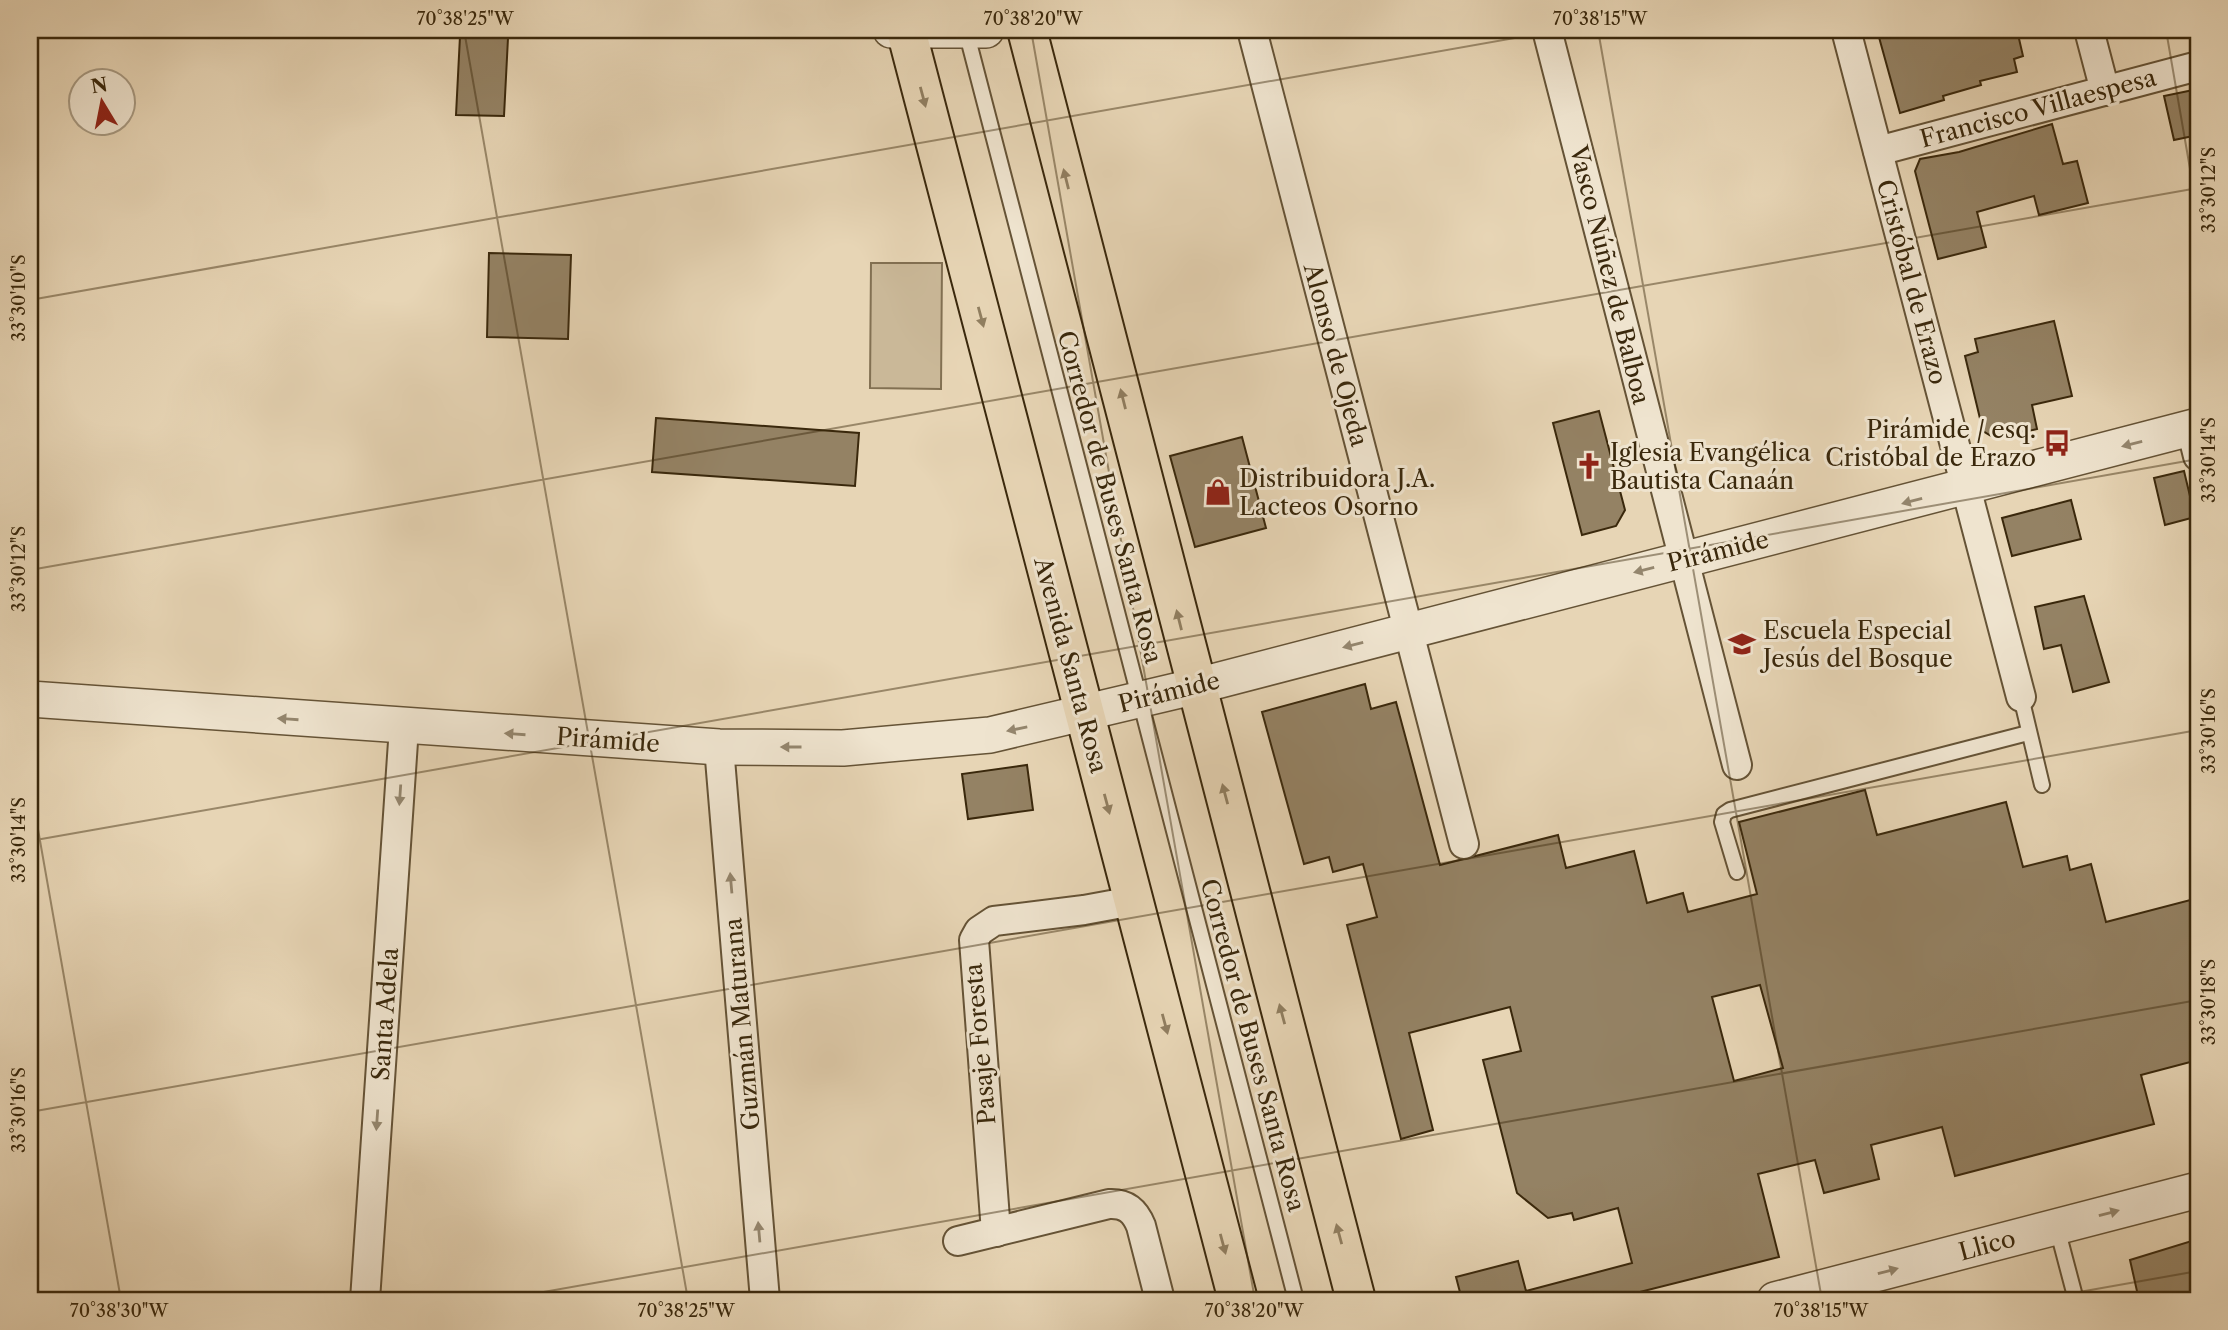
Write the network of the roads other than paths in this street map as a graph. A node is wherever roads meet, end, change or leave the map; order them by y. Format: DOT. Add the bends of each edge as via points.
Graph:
graph roads {
  1 [pos="901,30"];
  2 [pos="973,30"];
  3 [pos="1027,30"];
  4 [pos="1251,30"];
  5 [pos="1547,30"];
  6 [pos="1846,30"];
  7 [pos="2089,30"];
  8 [pos="2198,66"];
  9 [pos="2105,91"];
  10 [pos="1878,151"];
  11 [pos="2196,437"];
  12 [pos="1966,487"];
  13 [pos="1684,560"];
  14 [pos="1408,631"];
  15 [pos="1197,686"];
  16 [pos="2021,697"];
  17 [pos="30,699"];
  18 [pos="1140,700"];
  19 [pos="1084,714"];
  20 [pos="404,727"];
  21 [pos="2028,733"];
  22 [pos="719,747"];
  23 [pos="1737,765"];
  24 [pos="2042,785"];
  25 [pos="1464,844"];
  26 [pos="1737,872"];
  27 [pos="1133,901"];
  28 [pos="2198,1190"];
  29 [pos="2057,1227"];
  30 [pos="996,1232"];
  31 [pos="958,1241"];
  32 [pos="365,1300"];
  33 [pos="765,1300"];
  34 [pos="1160,1300"];
  35 [pos="1238,1300"];
  36 [pos="1296,1300"];
  37 [pos="1356,1300"];
  38 [pos="1775,1300"];
  39 [pos="2076,1300"];
  1 -- 2 [label="street"];
  1 -- 19 [label="main road, Avenida Santa Rosa, one-way"];
  2 -- 18 [label="lane, Corredor de Buses Santa Rosa"];
  15 -- 3 [label="main road, one-way"];
  4 -- 14 [label="street, Alonso de Ojeda"];
  5 -- 13 [label="street, Vasco Núñez de Balboa"];
  6 -- 10 [label="street, Cristóbal de Erazo"];
  7 -- 9 [label="street"];
  8 -- 9 [label="street, Francisco Villaespesa"];
  9 -- 10 [label="street, Francisco Villaespesa"];
  10 -- 12 [label="street, Cristóbal de Erazo"];
  11 -- 12 [label="street, Pirámide, one-way"];
  12 -- 13 [label="street, Pirámide, one-way"];
  12 -- 16 [label="street, Cristóbal de Erazo"];
  13 -- 14 [label="street, Pirámide, one-way"];
  13 -- 23 [label="street, Vasco Núñez de Balboa"];
  14 -- 15 [label="street, Pirámide, one-way"];
  14 -- 25 [label="street, Alonso de Ojeda"];
  15 -- 18 [label="street, Pirámide"];
  37 -- 15 [label="main road, one-way"];
  16 -- 21 [label="lane"];
  20 -- 17 [label="street, Pirámide, one-way"];
  18 -- 19 [label="street, Pirámide"];
  18 -- 36 [label="lane, Corredor de Buses Santa Rosa"];
  19 -- 22 [label="street, Pirámide, one-way" via="944,741 843,748"];
  19 -- 27 [label="main road, Avenida Santa Rosa, one-way"];
  22 -- 20 [label="street, Pirámide, one-way"];
  20 -- 32 [label="street, Santa Adela, one-way"];
  21 -- 24 [label="lane"];
  21 -- 26 [label="lane" via="1730,810 1722,822"];
  33 -- 22 [label="street, Guzmán Maturana, one-way"];
  27 -- 30 [label="street, Pasaje Foresta" via="994,921 974,940"];
  27 -- 35 [label="main road, Avenida Santa Rosa, one-way"];
  29 -- 28 [label="street, Llico, one-way"];
  38 -- 29 [label="street, Llico, one-way"];
  29 -- 39 [label="lane"];
  30 -- 31 [label="street"];
  30 -- 34 [label="street" via="1109,1204 1125,1206 1141,1226"];
}
